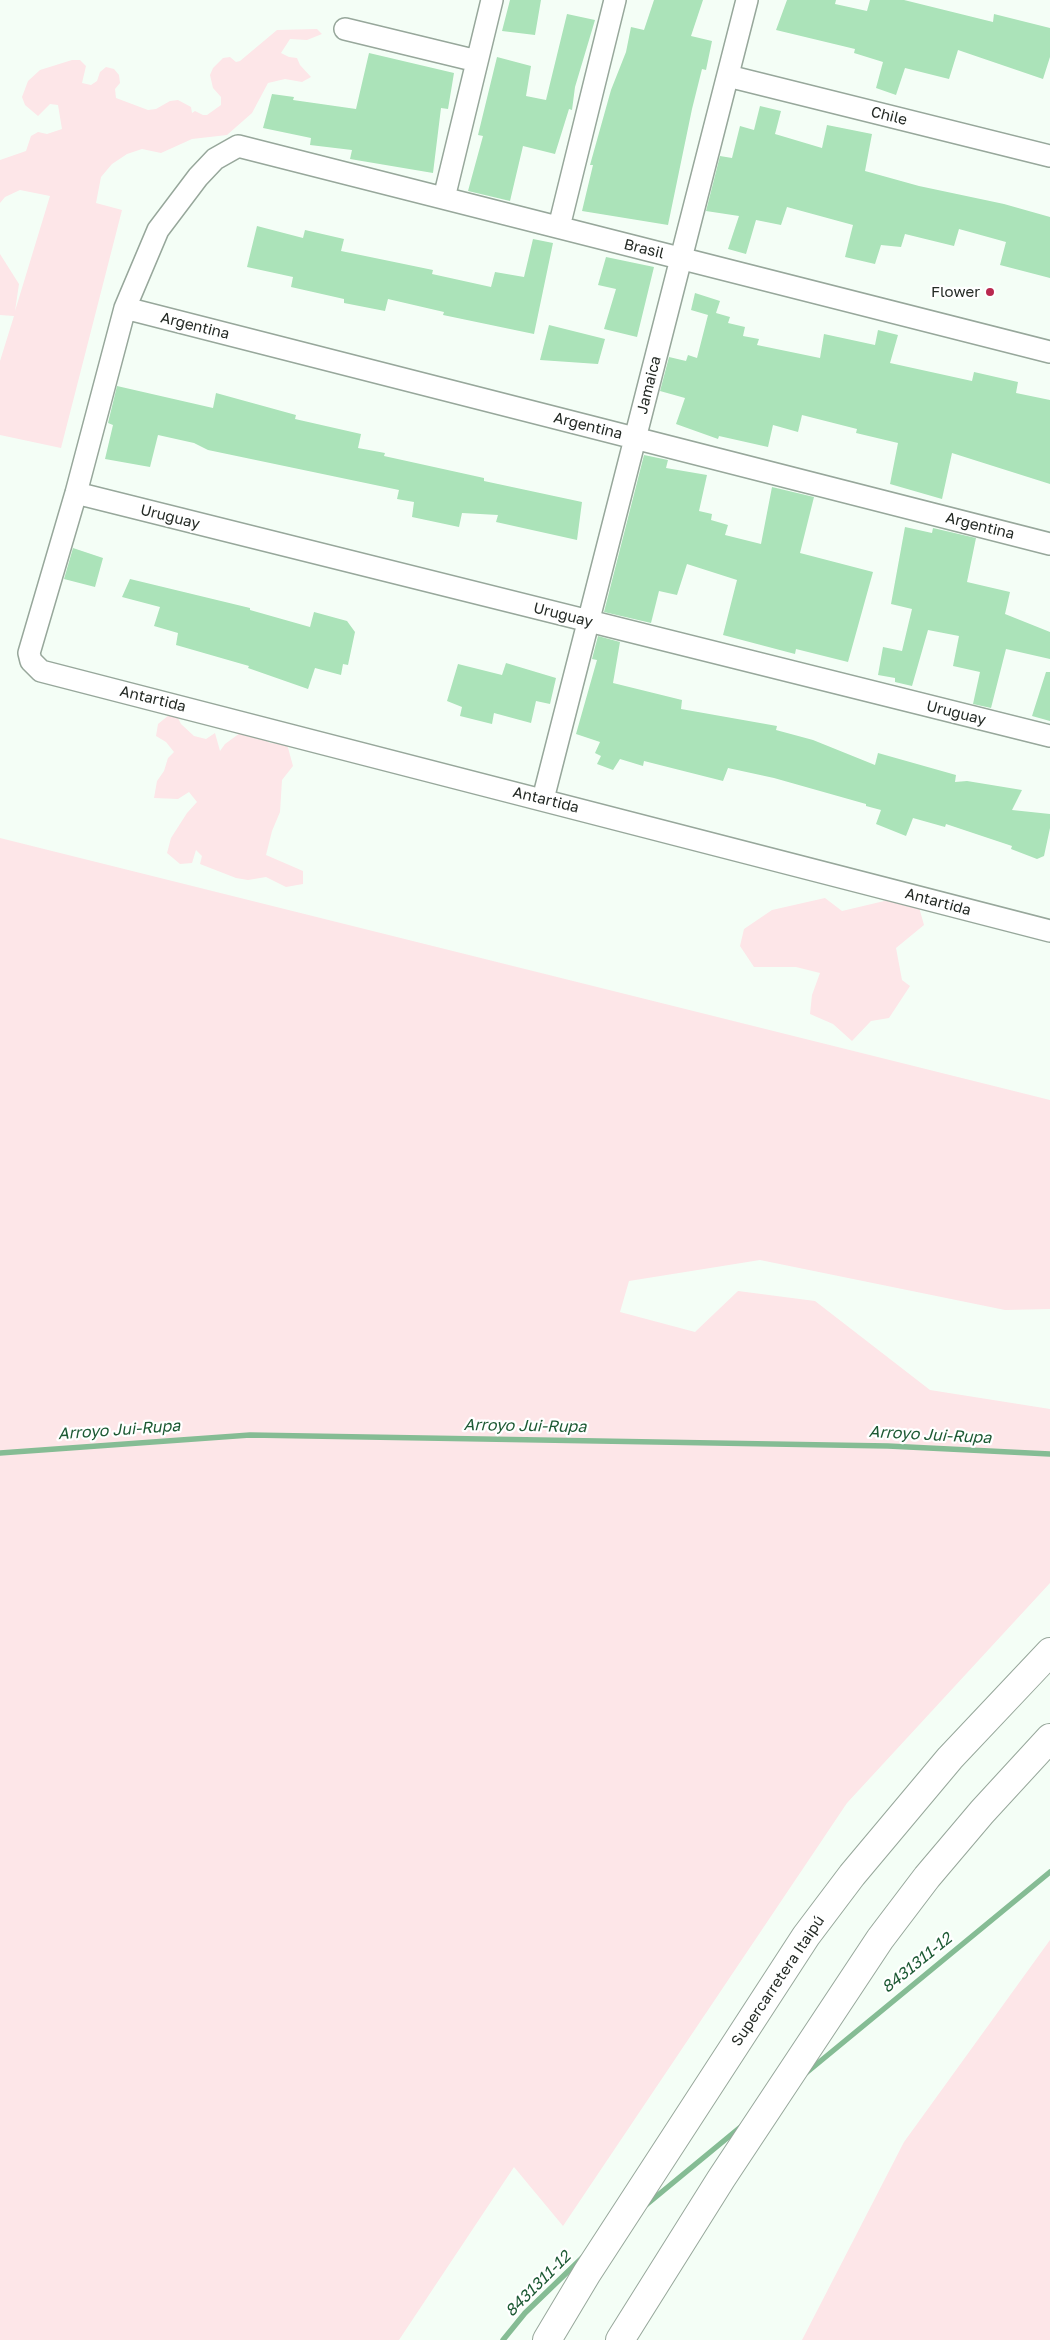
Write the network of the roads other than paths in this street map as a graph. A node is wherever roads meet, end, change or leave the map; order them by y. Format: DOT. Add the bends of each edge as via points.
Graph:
graph roads {
  1 [pos="492,0"];
  2 [pos="615,0"];
  3 [pos="747,0"];
  4 [pos="345,29"];
  5 [pos="477,62"];
  6 [pos="728,76"];
  7 [pos="1050,156"];
  8 [pos="444,198"];
  9 [pos="560,227"];
  10 [pos="681,258"];
  11 [pos="125,308"];
  12 [pos="1050,352"];
  13 [pos="635,438"];
  14 [pos="76,493"];
  15 [pos="1050,544"];
  16 [pos="588,621"];
  17 [pos="1050,736"];
  18 [pos="543,799"];
  19 [pos="1050,931"];
  20 [pos="1050,1652"];
  21 [pos="1050,1738"];
  22 [pos="547,2340"];
  23 [pos="620,2340"];
  1 -- 5 [label="street"];
  2 -- 9 [label="street"];
  3 -- 6 [label="street, Jamaica"];
  4 -- 5 [label="street"];
  5 -- 8 [label="street"];
  6 -- 7 [label="street, Chile"];
  6 -- 10 [label="street, Jamaica"];
  8 -- 9 [label="street, Brasil"];
  8 -- 11 [label="street, Brasil" via="238,146 215,159 158,230"];
  9 -- 10 [label="street, Brasil"];
  10 -- 12 [label="street, Brasil"];
  10 -- 13 [label="street, Jamaica"];
  11 -- 13 [label="street, Argentina"];
  11 -- 14 [label="street"];
  13 -- 15 [label="street, Argentina"];
  13 -- 16 [label="street, Jamaica"];
  14 -- 16 [label="street, Uruguay"];
  14 -- 18 [label="street, Antartida" via="30,646 30,662 41,671"];
  16 -- 17 [label="street, Uruguay"];
  16 -- 18 [label="street, Jamaica"];
  18 -- 19 [label="street, Antartida"];
  20 -- 22 [label="street, Supercarretera Itaipú" via="920,1792 806,1936 586,2273"];
  21 -- 23 [label="street" via="926,1877 880,1940 721,2179"];
}
